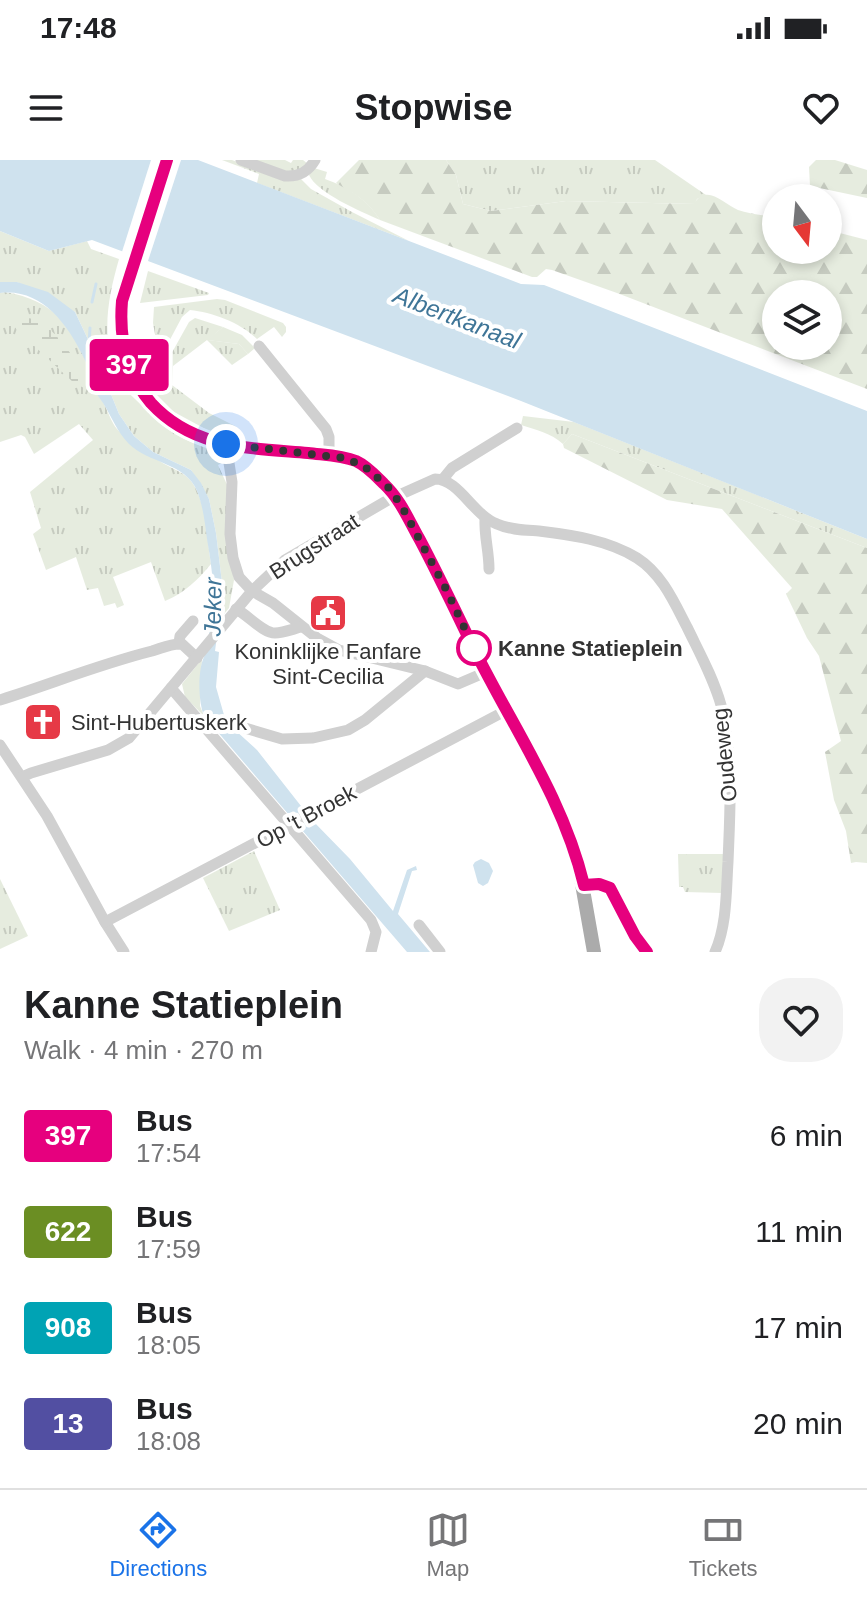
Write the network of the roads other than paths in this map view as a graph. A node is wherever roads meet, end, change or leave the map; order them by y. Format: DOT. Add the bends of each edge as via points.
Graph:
graph roads {
  1 [pos="167,160"];
  2 [pos="241,160"];
  3 [pos="315,160"];
  4 [pos="261,350"];
  5 [pos="517,428"];
  6 [pos="226,444"];
  7 [pos="329,455"];
  8 [pos="443,479"];
  9 [pos="395,496"];
  10 [pos="485,518"];
  11 [pos="489,569"];
  12 [pos="252,591"];
  13 [pos="236,609"];
  14 [pos="193,621"];
  15 [pos="301,627"];
  16 [pos="179,643"];
  17 [pos="197,658"];
  18 [pos="425,671"];
  19 [pos="486,672"];
  20 [pos="171,688"];
  21 [pos="0,700"];
  22 [pos="507,710"];
  23 [pos="235,725"];
  24 [pos="0,745"];
  25 [pos="22,777"];
  26 [pos="291,824"];
  27 [pos="584,885"];
  28 [pos="105,922"];
  29 [pos="419,925"];
  30 [pos="124,952"];
  31 [pos="371,952"];
  32 [pos="440,952"];
  33 [pos="594,952"];
  34 [pos="647,952"];
  35 [pos="715,952"];
  1 -- 6 [label="main road" via="122,301 123,343 134,378 159,411 205,439"];
  2 -- 3 [label="street" via="292,176"];
  4 -- 7 [label="street" via="326,429"];
  5 -- 8 [label="street" via="449,470"];
  6 -- 7 [label="main road"];
  6 -- 12 [label="street" via="233,558 239,577"];
  7 -- 9 [label="main road" via="364,466"];
  8 -- 9 [label="street"];
  8 -- 10 [label="street, Oudeweg"];
  9 -- 12 [label="street, Brugstraat" via="285,560"];
  9 -- 19 [label="main road"];
  10 -- 11 [label="street"];
  10 -- 35 [label="street, Oudeweg" via="506,527 572,534 606,544 636,558 669,592 712,677 728,746 726,893"];
  12 -- 13 [label="street, Brugstraat"];
  12 -- 15 [label="street"];
  13 -- 15 [label="street" via="265,632"];
  13 -- 17 [label="street, Brugstraat"];
  14 -- 16 [label="street"];
  15 -- 18 [label="street" via="339,650"];
  16 -- 17 [label="street"];
  16 -- 21 [label="street"];
  17 -- 20 [label="street, Brugstraat"];
  18 -- 19 [label="street" via="458,684"];
  18 -- 23 [label="street" via="348,730 282,739"];
  19 -- 22 [label="main road"];
  20 -- 25 [label="street, Brugstraat" via="118,745"];
  20 -- 26 [label="street"];
  22 -- 26 [label="street, Op 't Broek"];
  22 -- 27 [label="main road" via="552,794"];
  24 -- 25 [label="street"];
  25 -- 28 [label="street"];
  26 -- 28 [label="street, Op 't Broek"];
  26 -- 31 [label="street" via="371,920 376,932"];
  27 -- 33 [label="main road"];
  27 -- 34 [label="street" via="610,888"];
  28 -- 30 [label="street"];
  29 -- 32 [label="street"];
}
